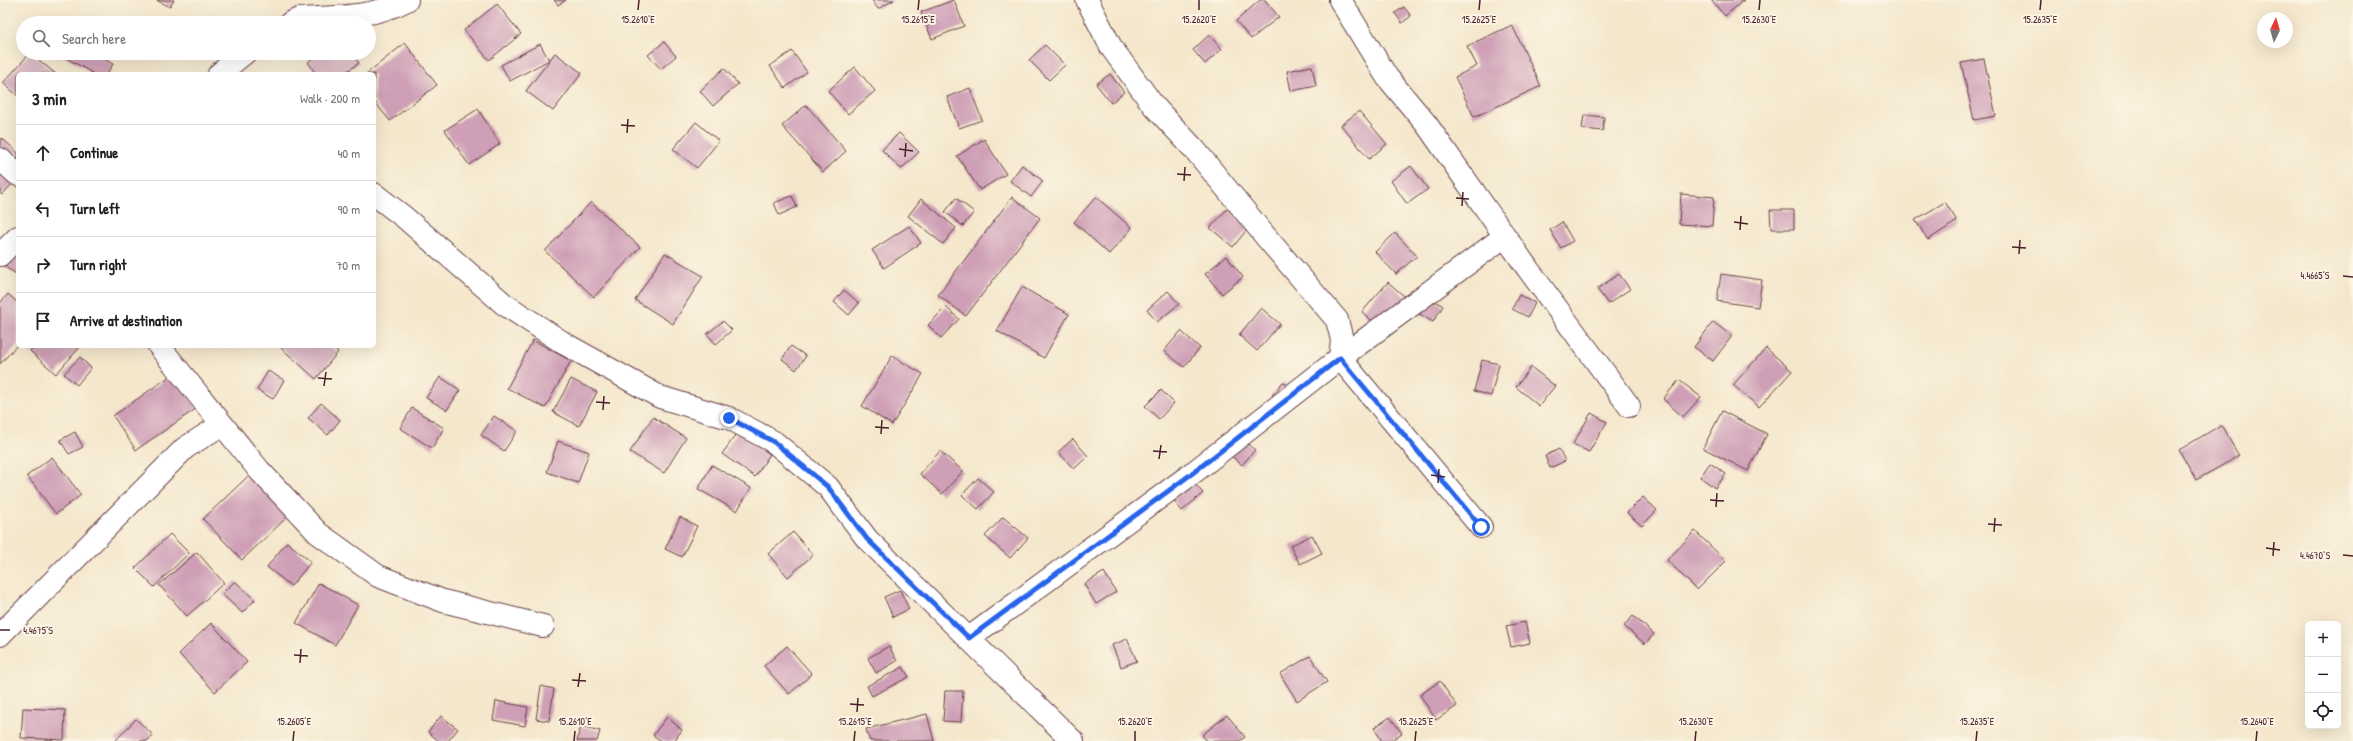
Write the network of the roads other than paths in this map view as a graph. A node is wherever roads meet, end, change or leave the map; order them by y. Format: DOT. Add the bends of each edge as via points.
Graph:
graph roads {
  1 [pos="407,0"];
  2 [pos="1087,0"];
  3 [pos="1340,0"];
  4 [pos="347,16"];
  5 [pos="0,159"];
  6 [pos="16,173"];
  7 [pos="376,196"];
  8 [pos="1505,236"];
  9 [pos="16,239"];
  10 [pos="0,255"];
  11 [pos="161,348"];
  12 [pos="1340,358"];
  13 [pos="1629,406"];
  14 [pos="220,425"];
  15 [pos="1481,527"];
  16 [pos="543,626"];
  17 [pos="0,635"];
  18 [pos="969,638"];
  19 [pos="1073,741"];
  1 -- 4 [label="street" via="363,15"];
  2 -- 12 [label="street" via="1111,47 1153,105 1195,150 1337,320 1342,340"];
  3 -- 8 [label="street" via="1387,77 1427,124"];
  5 -- 6 [label="street"];
  7 -- 18 [label="street" via="504,304 565,344 660,397 729,418 774,442 828,487 867,539"];
  8 -- 12 [label="street"];
  8 -- 13 [label="street"];
  9 -- 10 [label="street"];
  11 -- 14 [label="street"];
  12 -- 15 [label="street"];
  12 -- 18 [label="street" via="1194,472"];
  14 -- 16 [label="street" via="318,533 378,576 443,601"];
  14 -- 17 [label="street" via="185,448"];
  18 -- 19 [label="street"];
}
